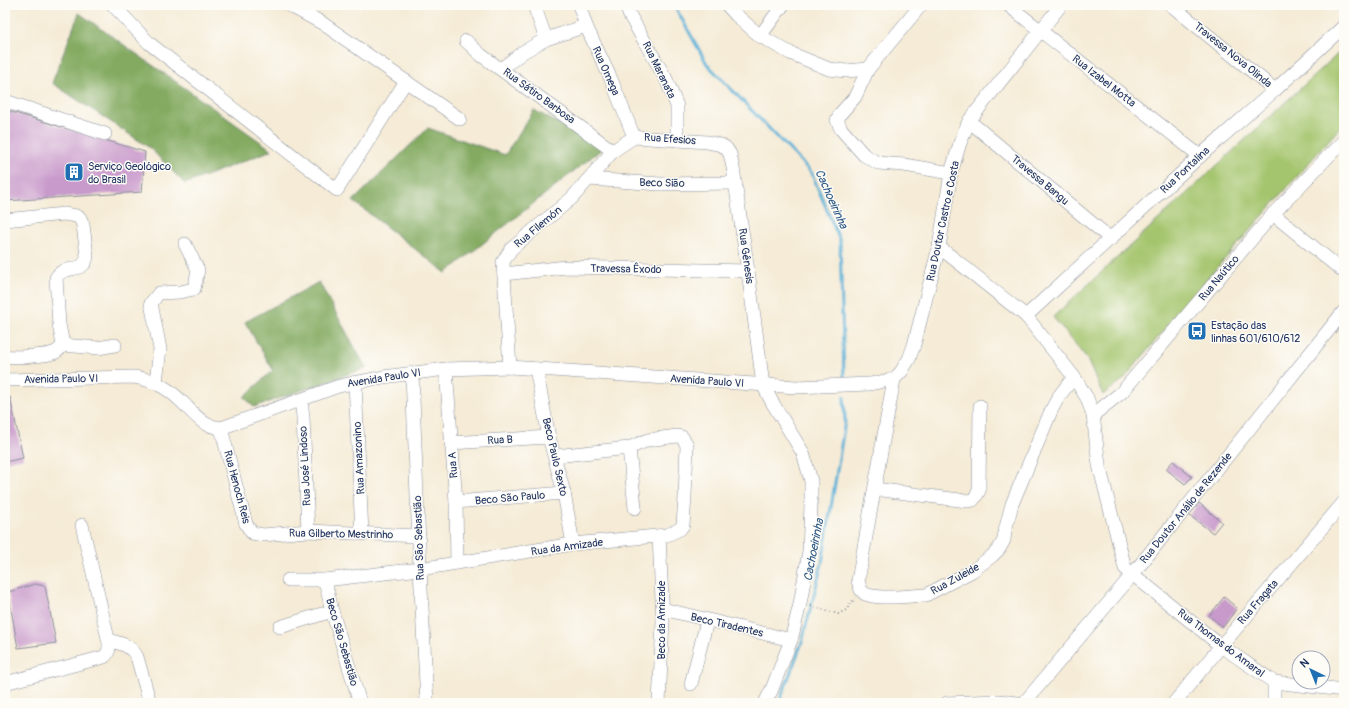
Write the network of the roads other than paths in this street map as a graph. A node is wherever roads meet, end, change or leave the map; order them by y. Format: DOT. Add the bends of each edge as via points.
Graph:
graph roads {
  1 [pos="289,5"];
  2 [pos="534,5"];
  3 [pos="579,5"];
  4 [pos="626,5"];
  5 [pos="727,5"];
  6 [pos="783,5"];
  7 [pos="921,5"];
  8 [pos="1008,5"];
  9 [pos="1061,5"];
  10 [pos="1171,5"];
  11 [pos="120,8"];
  12 [pos="586,26"];
  13 [pos="1344,26"];
  14 [pos="1040,31"];
  15 [pos="760,36"];
  16 [pos="546,39"];
  17 [pos="466,41"];
  18 [pos="501,69"];
  19 [pos="868,69"];
  20 [pos="406,81"];
  21 [pos="1275,90"];
  22 [pos="5,101"];
  23 [pos="460,119"];
  24 [pos="969,121"];
  25 [pos="104,134"];
  26 [pos="634,137"];
  27 [pos="677,140"];
  28 [pos="1344,141"];
  29 [pos="707,142"];
  30 [pos="613,151"];
  31 [pos="1200,156"];
  32 [pos="951,173"];
  33 [pos="589,180"];
  34 [pos="735,183"];
  35 [pos="1273,214"];
  36 [pos="5,220"];
  37 [pos="1111,239"];
  38 [pos="185,244"];
  39 [pos="939,247"];
  40 [pos="748,271"];
  41 [pos="1344,272"];
  42 [pos="504,274"];
  43 [pos="1344,311"];
  44 [pos="1026,316"];
  45 [pos="63,345"];
  46 [pos="115,345"];
  47 [pos="5,356"];
  48 [pos="510,367"];
  49 [pos="446,369"];
  50 [pos="536,369"];
  51 [pos="412,374"];
  52 [pos="1074,378"];
  53 [pos="894,379"];
  54 [pos="5,380"];
  55 [pos="156,382"];
  56 [pos="355,382"];
  57 [pos="763,385"];
  58 [pos="301,400"];
  59 [pos="980,406"];
  60 [pos="1093,415"];
  61 [pos="221,428"];
  62 [pos="550,437"];
  63 [pos="451,443"];
  64 [pos="629,448"];
  65 [pos="555,456"];
  66 [pos="875,489"];
  67 [pos="564,493"];
  68 [pos="456,502"];
  69 [pos="1344,502"];
  70 [pos="635,508"];
  71 [pos="82,525"];
  72 [pos="308,532"];
  73 [pos="362,534"];
  74 [pos="263,535"];
  75 [pos="420,536"];
  76 [pos="659,536"];
  77 [pos="573,544"];
  78 [pos="458,562"];
  79 [pos="420,569"];
  80 [pos="1132,575"];
  81 [pos="288,580"];
  82 [pos="325,580"];
  83 [pos="663,609"];
  84 [pos="332,611"];
  85 [pos="707,621"];
  86 [pos="280,627"];
  87 [pos="109,640"];
  88 [pos="791,640"];
  89 [pos="1221,646"];
  90 [pos="1274,682"];
  91 [pos="5,683"];
  92 [pos="692,684"];
  93 [pos="1344,690"];
  94 [pos="150,703"];
  95 [pos="360,703"];
  96 [pos="427,703"];
  97 [pos="659,703"];
  98 [pos="765,703"];
  99 [pos="947,703"];
  100 [pos="1017,703"];
  101 [pos="1024,703"];
  102 [pos="1174,703"];
  103 [pos="1274,703"];
  1 -- 20 [label="street" via="322,23"];
  2 -- 16 [label="street"];
  3 -- 12 [label="street, Rua Omega"];
  4 -- 27 [label="street, Rua Maranata" via="666,79 677,106"];
  5 -- 15 [label="street"];
  6 -- 15 [label="street"];
  7 -- 19 [label="street"];
  8 -- 14 [label="street, Rua Izabel Motta"];
  9 -- 14 [label="street, Rua Doutor Castro e Costa"];
  10 -- 21 [label="street, Travessa Nova Olinda"];
  11 -- 20 [label="street" via="149,43 337,190"];
  12 -- 16 [label="street"];
  12 -- 26 [label="street, Rua Omega" via="611,78"];
  13 -- 21 [label="street, Rua Pontalina"];
  14 -- 24 [label="street, Rua Doutor Castro e Costa"];
  14 -- 31 [label="street, Rua Izabel Motta"];
  15 -- 19 [label="street" via="790,53 829,69"];
  16 -- 18 [label="street"];
  17 -- 18 [label="street, Rua Sátiro Barbosa" via="480,55"];
  18 -- 30 [label="street, Rua Sátiro Barbosa"];
  19 -- 32 [label="street" via="855,97 836,120 838,125 864,155 878,163"];
  20 -- 23 [label="street"];
  21 -- 31 [label="street, Rua Pontalina"];
  22 -- 25 [label="street"];
  24 -- 32 [label="street, Rua Doutor Castro e Costa"];
  24 -- 37 [label="street, Travessa Bangu"];
  26 -- 27 [label="street, Rua Efesios"];
  26 -- 30 [label="street, Rua Efesios"];
  27 -- 29 [label="street, Rua Efesios"];
  28 -- 35 [label="street, Rua Naútico"];
  29 -- 34 [label="street, Rua Gênesis" via="726,148 730,154"];
  30 -- 33 [label="street, Rua Filemón"];
  31 -- 37 [label="street, Rua Pontalina"];
  32 -- 39 [label="street, Rua Doutor Castro e Costa"];
  33 -- 34 [label="street, Beco Sião" via="660,184"];
  33 -- 42 [label="street, Rua Filemón" via="572,198 511,249 504,262"];
  34 -- 40 [label="street, Rua Gênesis"];
  35 -- 41 [label="street"];
  35 -- 60 [label="street, Rua Naútico" via="1122,392"];
  36 -- 45 [label="street" via="71,214 82,221 87,261 82,266 60,272 55,284"];
  37 -- 44 [label="street, Rua Pontalina"];
  38 -- 55 [label="street" via="198,270 194,289 159,293 151,303 160,349"];
  39 -- 44 [label="street, Rua Thomas do Amaral"];
  39 -- 53 [label="street, Rua Doutor Castro e Costa" via="914,345 909,359"];
  40 -- 42 [label="street, Travessa Êxodo" via="566,267"];
  40 -- 57 [label="street, Rua Gênesis"];
  42 -- 48 [label="street, Rua Filemón"];
  43 -- 80 [label="street, Rua Doutor Análio de Rezende"];
  44 -- 52 [label="street, Rua Thomas do Amaral"];
  45 -- 46 [label="street" via="98,348"];
  45 -- 47 [label="street" via="55,352 43,355"];
  48 -- 49 [label="street, Avenida Paulo VI"];
  48 -- 50 [label="street, Avenida Paulo VI"];
  49 -- 51 [label="street, Avenida Paulo VI"];
  49 -- 63 [label="street, Rua A"];
  50 -- 57 [label="street, Avenida Paulo VI"];
  50 -- 62 [label="street, Beco Paulo Sexto"];
  51 -- 56 [label="street, Avenida Paulo VI"];
  51 -- 75 [label="street, Rua São Sebastião"];
  52 -- 60 [label="street, Rua Thomas do Amaral" via="1087,398"];
  52 -- 66 [label="street, Rua Zuleide" via="1059,396 1051,411 1015,497 1004,540 992,556 972,571 926,594 897,598 865,594 858,581"];
  53 -- 57 [label="street" via="870,384 796,387"];
  53 -- 66 [label="street"];
  54 -- 55 [label="street, Avenida Paulo VI" via="134,378"];
  55 -- 61 [label="street, Avenida Paulo VI" via="174,393 205,424"];
  56 -- 58 [label="street, Avenida Paulo VI"];
  56 -- 73 [label="street, Rua Amazonino"];
  57 -- 88 [label="street" via="804,453 811,481 809,551"];
  58 -- 61 [label="street, Avenida Paulo VI"];
  58 -- 72 [label="street, Rua José Lindoso"];
  59 -- 66 [label="street" via="979,491 973,500"];
  60 -- 80 [label="street, Rua Thomas do Amaral" via="1099,466 1124,568"];
  61 -- 74 [label="street, Rua Henoch Reis" via="246,524 252,532"];
  62 -- 63 [label="street, Rua B"];
  62 -- 65 [label="street, Beco Paulo Sexto"];
  63 -- 68 [label="street, Rua A"];
  64 -- 65 [label="street"];
  64 -- 70 [label="street"];
  64 -- 76 [label="street, Rua da Amizade" via="648,440 677,436 684,439 687,445 683,525 667,536"];
  65 -- 67 [label="street, Beco Paulo Sexto"];
  67 -- 68 [label="street, Beco São Paulo"];
  67 -- 77 [label="street, Beco Paulo Sexto"];
  68 -- 78 [label="street, Rua A"];
  69 -- 89 [label="street, Rua Fragata"];
  71 -- 87 [label="street"];
  72 -- 73 [label="street, Rua Gilberto Mestrinho"];
  72 -- 74 [label="street, Rua Gilberto Mestrinho"];
  73 -- 75 [label="street, Rua Gilberto Mestrinho"];
  75 -- 79 [label="street, Rua São Sebastião"];
  76 -- 77 [label="street, Rua da Amizade"];
  76 -- 83 [label="street, Beco da Amizade"];
  77 -- 78 [label="street, Rua da Amizade"];
  78 -- 79 [label="street, Rua da Amizade"];
  79 -- 82 [label="street"];
  79 -- 96 [label="street, Rua São Sebastião"];
  80 -- 89 [label="street, Rua Thomas do Amaral"];
  80 -- 101 [label="street, Rua Doutor Análio de Rezende"];
  81 -- 82 [label="street"];
  82 -- 84 [label="street, Beco São Sebastião"];
  83 -- 85 [label="street, Beco Tiradentes"];
  83 -- 97 [label="street, Beco da Amizade"];
  84 -- 86 [label="street"];
  84 -- 95 [label="street, Beco São Sebastião"];
  85 -- 88 [label="street, Beco Tiradentes"];
  85 -- 92 [label="street"];
  87 -- 91 [label="street" via="110,648 104,657"];
  87 -- 94 [label="street" via="134,650"];
  88 -- 98 [label="street"];
  89 -- 90 [label="street, Rua Thomas do Amaral"];
  89 -- 102 [label="street, Rua Fragata"];
  90 -- 93 [label="street, Rua Thomas do Amaral"];
  90 -- 103 [label="street"];
  99 -- 100 [label="street"];
}
